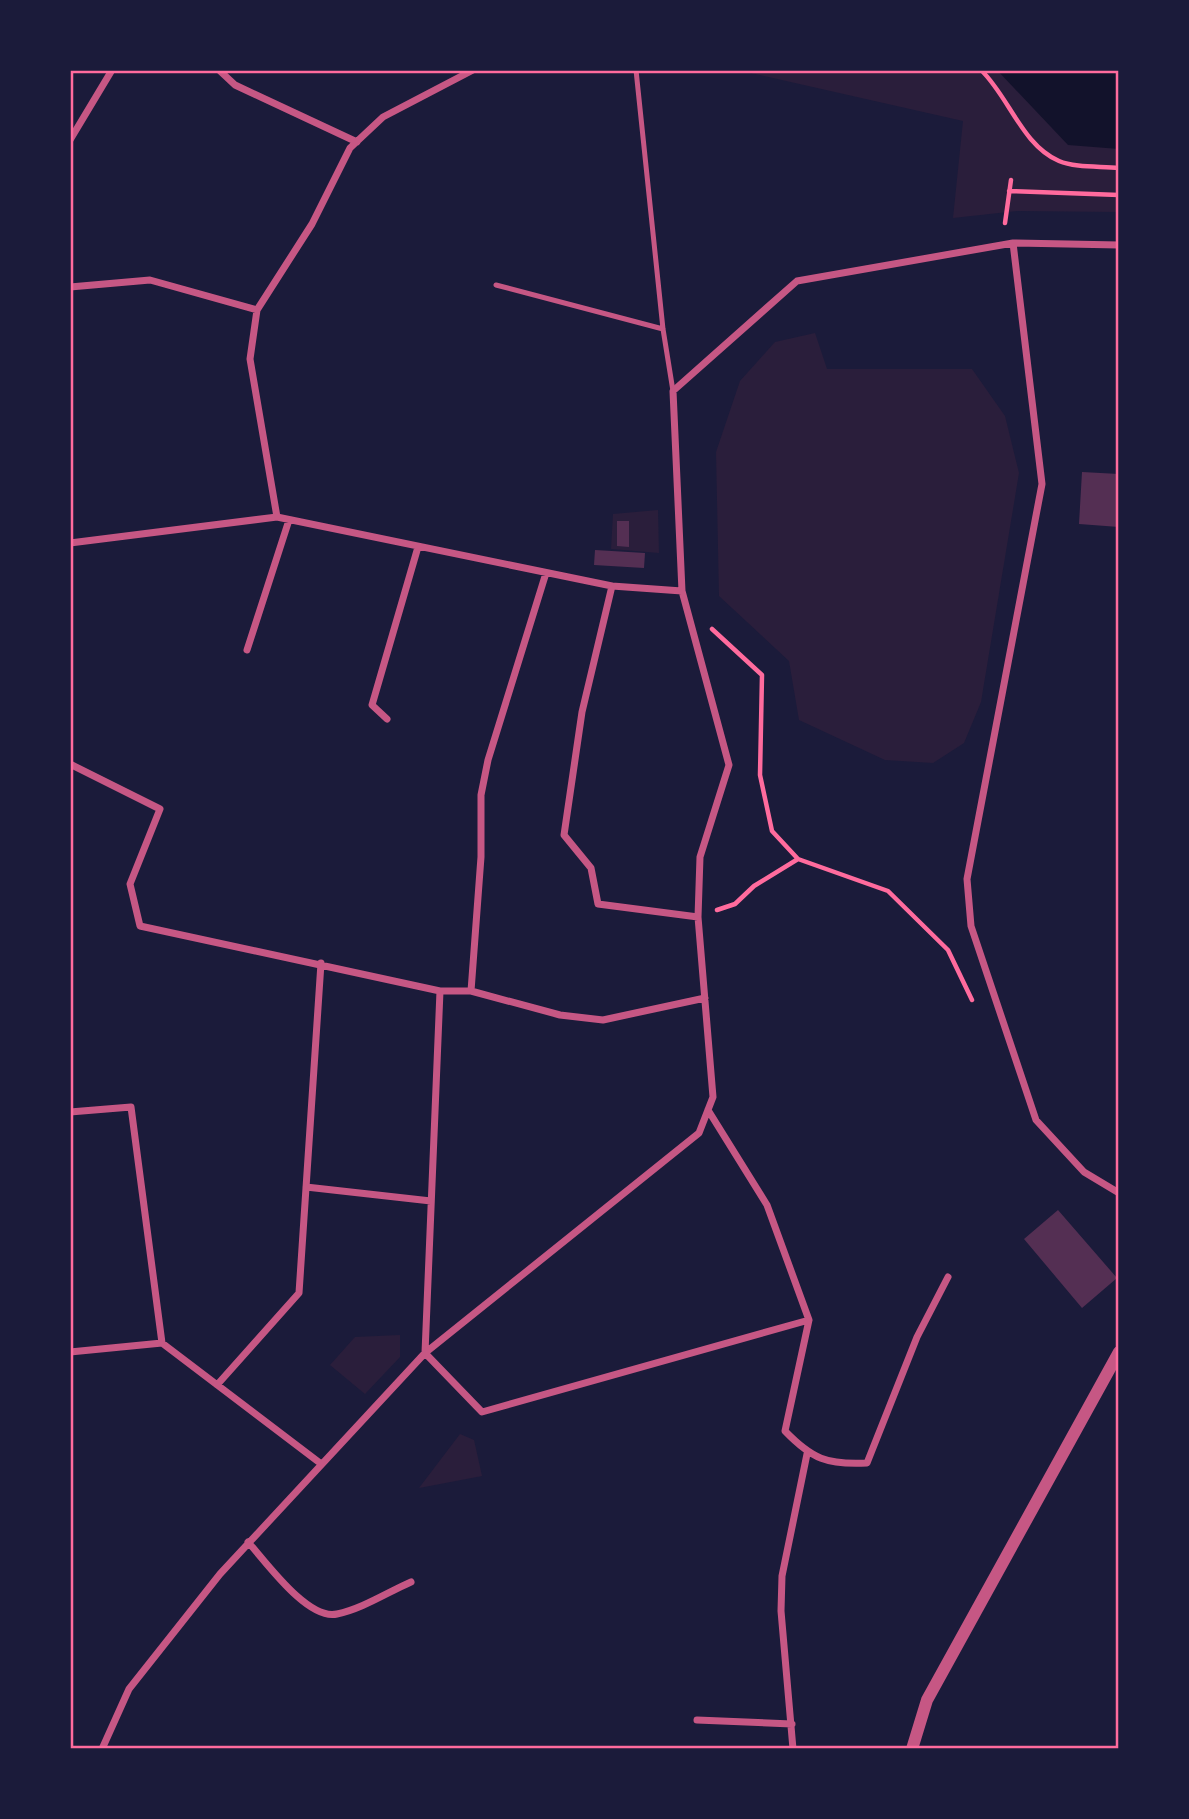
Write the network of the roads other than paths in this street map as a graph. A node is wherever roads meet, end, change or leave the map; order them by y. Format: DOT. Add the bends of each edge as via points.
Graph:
graph roads {
  1 [pos="112,70"];
  2 [pos="219,70"];
  3 [pos="473,70"];
  4 [pos="636,70"];
  5 [pos="70,140"];
  6 [pos="357,142"];
  7 [pos="1013,243"];
  8 [pos="1119,245"];
  9 [pos="496,285"];
  10 [pos="70,287"];
  11 [pos="257,310"];
  12 [pos="663,329"];
  13 [pos="673,391"];
  14 [pos="277,517"];
  15 [pos="289,520"];
  16 [pos="70,543"];
  17 [pos="418,547"];
  18 [pos="546,573"];
  19 [pos="612,586"];
  20 [pos="682,591"];
  21 [pos="247,650"];
  22 [pos="387,719"];
  23 [pos="70,764"];
  24 [pos="698,917"];
  25 [pos="321,963"];
  26 [pos="471,990"];
  27 [pos="440,991"];
  28 [pos="705,998"];
  29 [pos="708,1110"];
  30 [pos="70,1112"];
  31 [pos="306,1187"];
  32 [pos="1119,1193"];
  33 [pos="431,1201"];
  34 [pos="948,1277"];
  35 [pos="809,1320"];
  36 [pos="162,1343"];
  37 [pos="70,1352"];
  38 [pos="1119,1352"];
  39 [pos="425,1353"];
  40 [pos="217,1385"];
  41 [pos="807,1454"];
  42 [pos="320,1463"];
  43 [pos="248,1542"];
  44 [pos="411,1582"];
  45 [pos="697,1720"];
  46 [pos="792,1724"];
  47 [pos="102,1749"];
  48 [pos="793,1749"];
  49 [pos="912,1749"];
  1 -- 5 [label="street"];
  2 -- 6 [label="street" via="235,85"];
  3 -- 6 [label="street" via="383,117"];
  4 -- 12 [label="lane"];
  6 -- 11 [label="street"];
  7 -- 8 [label="street"];
  7 -- 13 [label="street" via="797,281"];
  7 -- 32 [label="street" via="1042,484 967,879 971,926 1036,1119 1084,1172"];
  9 -- 12 [label="lane"];
  10 -- 11 [label="street" via="150,280"];
  11 -- 14 [label="street" via="250,359"];
  12 -- 13 [label="lane"];
  13 -- 20 [label="street"];
  14 -- 15 [label="street"];
  14 -- 16 [label="street"];
  15 -- 17 [label="street"];
  15 -- 21 [label="street"];
  17 -- 18 [label="street"];
  17 -- 22 [label="street" via="372,705"];
  18 -- 19 [label="street"];
  18 -- 26 [label="street" via="481,795"];
  19 -- 20 [label="street"];
  19 -- 24 [label="street" via="582,712 564,835 591,868 598,904"];
  20 -- 24 [label="street" via="729,765 700,857"];
  23 -- 25 [label="street" via="160,809 130,884 140,926"];
  24 -- 28 [label="street"];
  25 -- 27 [label="street"];
  25 -- 31 [label="street"];
  26 -- 27 [label="street"];
  26 -- 28 [label="street" via="560,1015 603,1020"];
  27 -- 33 [label="street"];
  28 -- 29 [label="street" via="713,1097"];
  29 -- 35 [label="street" via="767,1205"];
  29 -- 39 [label="street" via="699,1133"];
  30 -- 36 [label="street" via="131,1107"];
  31 -- 33 [label="street"];
  31 -- 40 [label="street" via="299,1293"];
  33 -- 39 [label="street"];
  34 -- 41 [label="street" via="917,1337 867,1463 844,1464"];
  35 -- 39 [label="street" via="482,1412"];
  35 -- 41 [label="street" via="785,1431"];
  36 -- 37 [label="street"];
  36 -- 40 [label="street"];
  38 -- 49 [label="street" via="927,1700"];
  39 -- 42 [label="street"];
  40 -- 42 [label="street"];
  41 -- 46 [label="street" via="782,1576"];
  42 -- 43 [label="street"];
  43 -- 44 [label="street" via="303,1602 319,1612 336,1615"];
  43 -- 47 [label="street" via="129,1689"];
  45 -- 46 [label="street"];
  46 -- 48 [label="street"];
}
